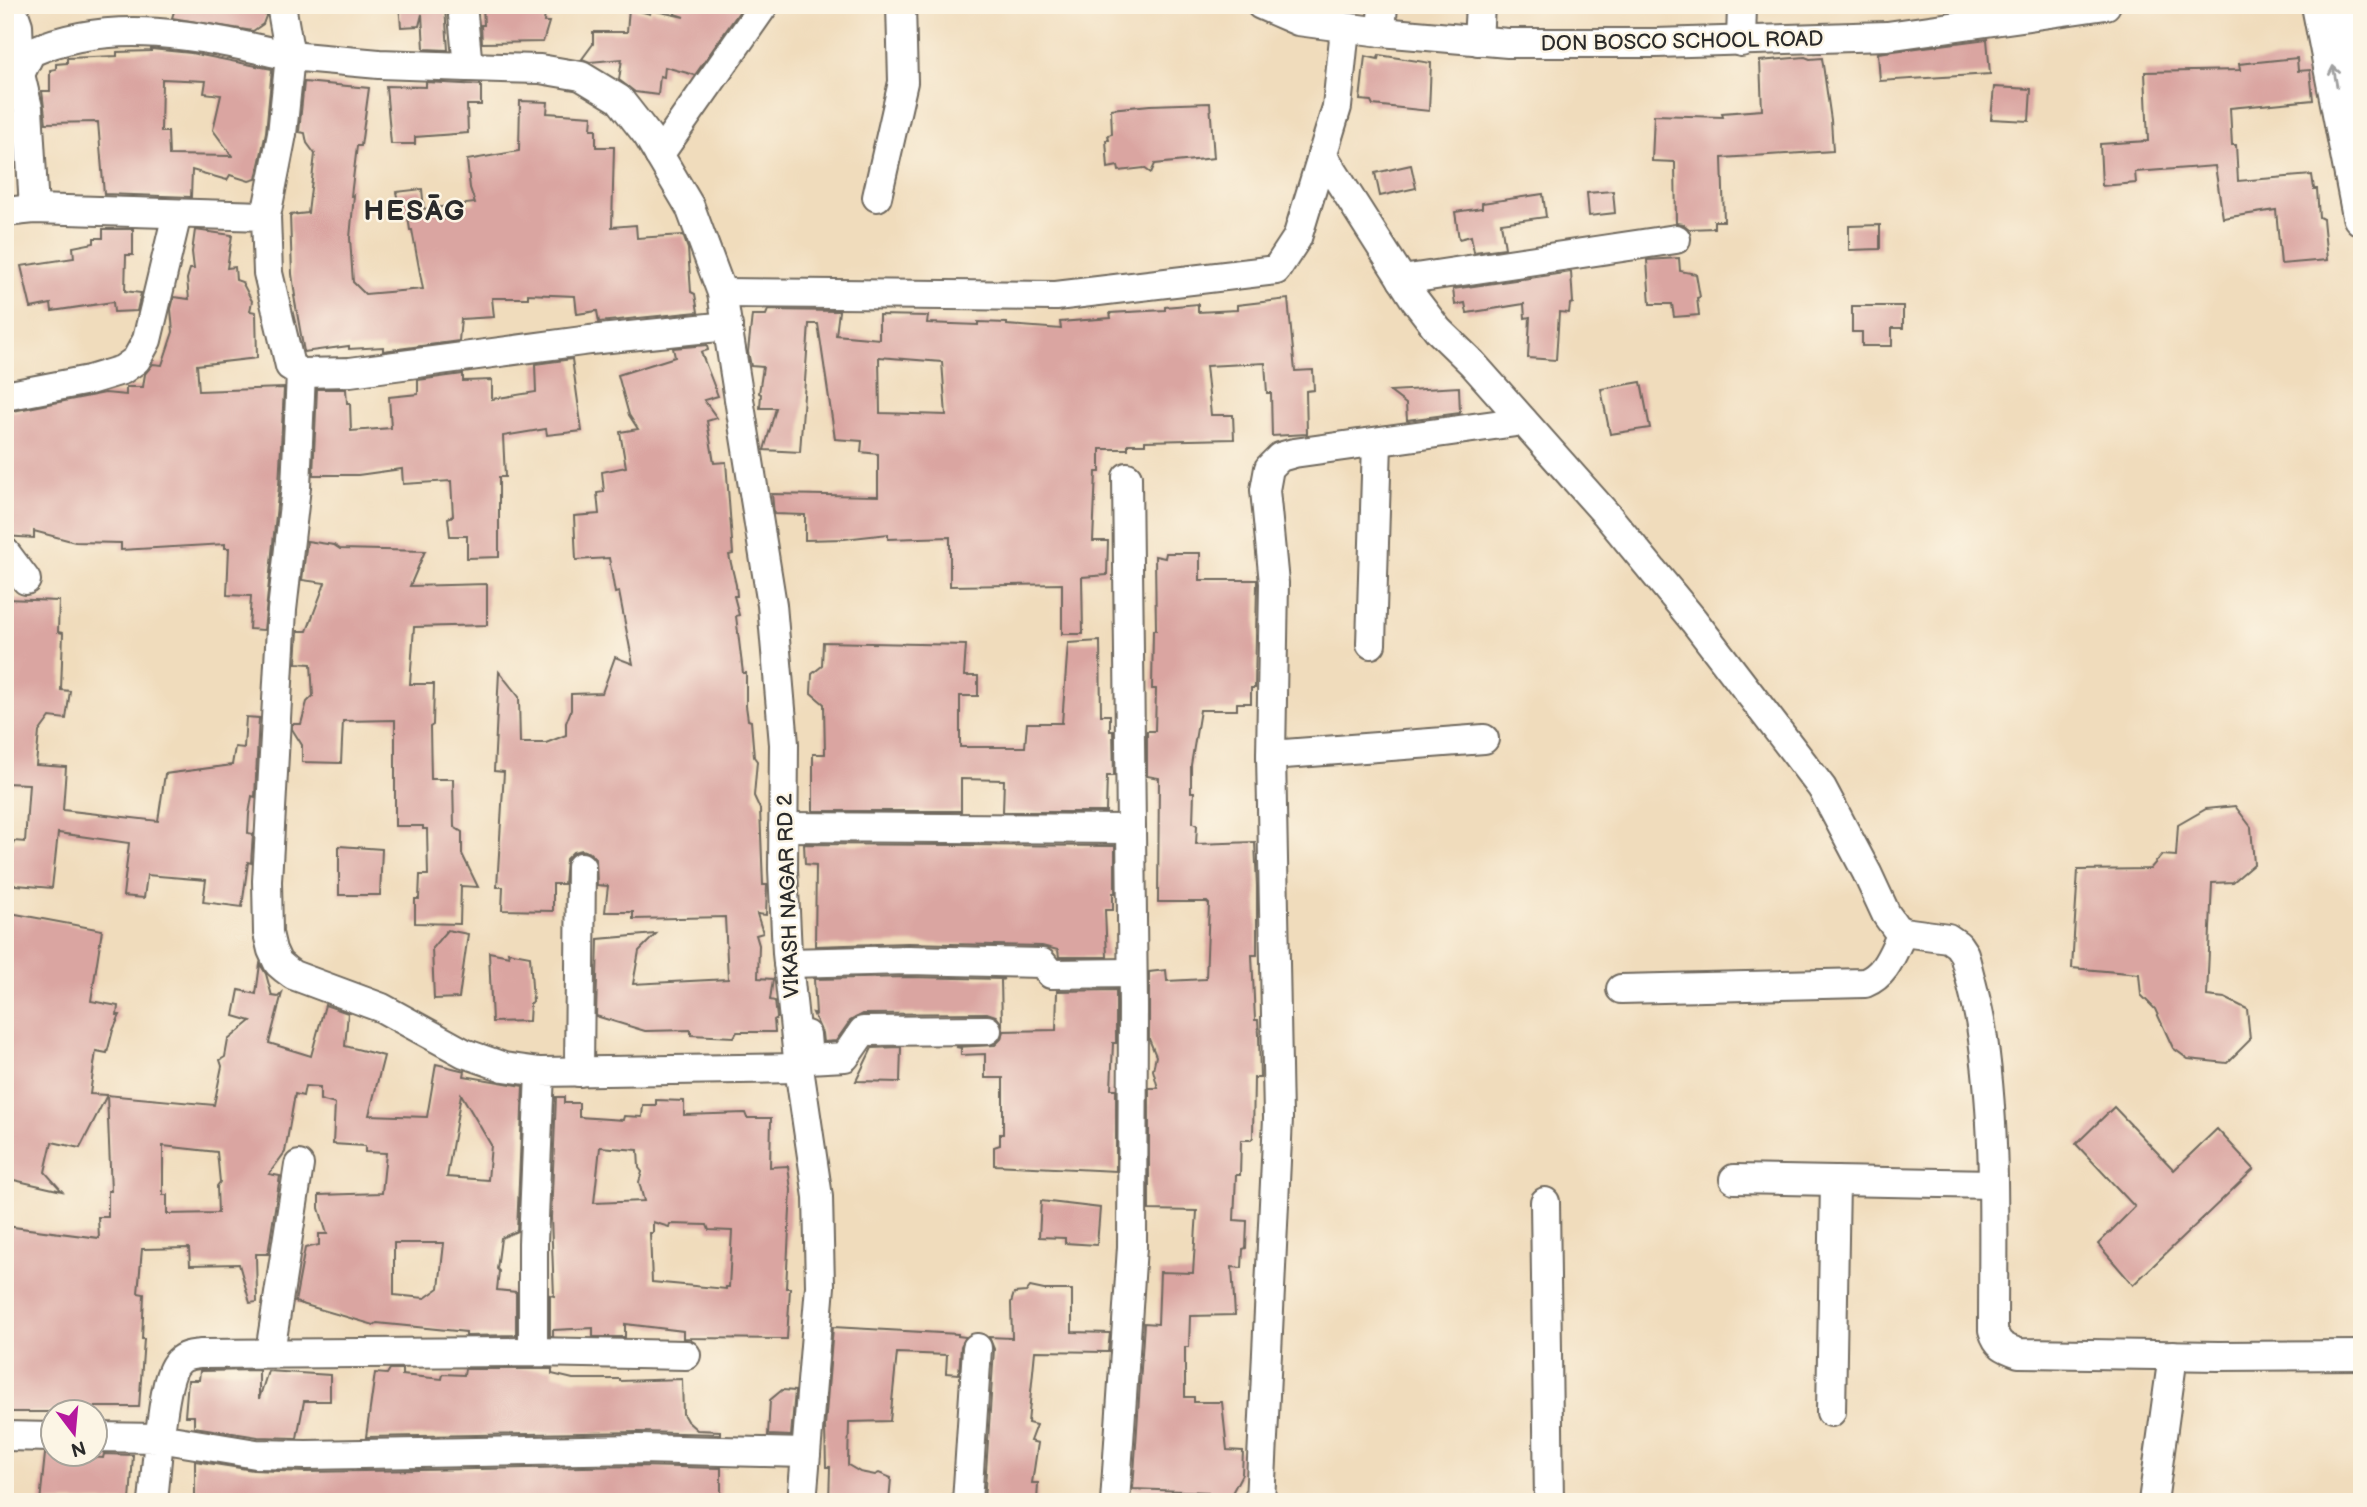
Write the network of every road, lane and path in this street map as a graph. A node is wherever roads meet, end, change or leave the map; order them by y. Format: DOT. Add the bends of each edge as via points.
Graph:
graph roads {
  1 [pos="11,5"];
  2 [pos="281,5"];
  3 [pos="462,5"];
  4 [pos="764,5"];
  5 [pos="901,5"];
  6 [pos="1261,5"];
  7 [pos="1480,5"];
  8 [pos="1742,5"];
  9 [pos="2106,5"];
  10 [pos="2321,5"];
  11 [pos="2352,5"];
  12 [pos="1382,19"];
  13 [pos="1345,28"];
  14 [pos="1478,41"];
  15 [pos="1741,42"];
  16 [pos="290,56"];
  17 [pos="2362,65"];
  18 [pos="468,67"];
  19 [pos="13,80"];
  20 [pos="1322,154"];
  21 [pos="659,155"];
  22 [pos="877,197"];
  23 [pos="34,209"];
  24 [pos="5,212"];
  25 [pos="177,214"];
  26 [pos="2362,215"];
  27 [pos="266,216"];
  28 [pos="1676,239"];
  29 [pos="1402,280"];
  30 [pos="722,293"];
  31 [pos="728,326"];
  32 [pos="301,373"];
  33 [pos="5,396"];
  34 [pos="1523,421"];
  35 [pos="1377,442"];
  36 [pos="1128,477"];
  37 [pos="5,552"];
  38 [pos="26,580"];
  39 [pos="1371,644"];
  40 [pos="1484,739"];
  41 [pos="1271,755"];
  42 [pos="783,827"];
  43 [pos="1131,829"];
  44 [pos="581,867"];
  45 [pos="1903,932"];
  46 [pos="788,963"];
  47 [pos="1132,973"];
  48 [pos="1621,989"];
  49 [pos="987,1030"];
  50 [pos="795,1037"];
  51 [pos="799,1068"];
  52 [pos="540,1072"];
  53 [pos="579,1072"];
  54 [pos="299,1166"];
  55 [pos="1734,1179"];
  56 [pos="1835,1181"];
  57 [pos="1993,1184"];
  58 [pos="1545,1202"];
  59 [pos="977,1348"];
  60 [pos="270,1352"];
  61 [pos="533,1352"];
  62 [pos="686,1355"];
  63 [pos="2173,1355"];
  64 [pos="2362,1355"];
  65 [pos="1831,1412"];
  66 [pos="5,1436"];
  67 [pos="38,1437"];
  68 [pos="108,1437"];
  69 [pos="159,1438"];
  70 [pos="806,1453"];
  71 [pos="153,1502"];
  72 [pos="802,1502"];
  73 [pos="967,1502"];
  74 [pos="1115,1502"];
  75 [pos="1260,1502"];
  76 [pos="1549,1502"];
  77 [pos="2153,1502"];
  1 -- 19 [label="street" via="18,25"];
  2 -- 16 [label="street"];
  3 -- 18 [label="street"];
  4 -- 21 [label="street"];
  5 -- 22 [label="street" via="903,82"];
  6 -- 13 [label="street, DON BOSCO SCHOOL ROAD" via="1298,21"];
  7 -- 14 [label="street"];
  8 -- 15 [label="street"];
  9 -- 15 [label="street, DON BOSCO SCHOOL ROAD" via="1886,36"];
  26 -- 10 [label="main road, one-way"];
  11 -- 17 [label="main road"];
  12 -- 13 [label="street, DON BOSCO SCHOOL ROAD"];
  12 -- 14 [label="street, DON BOSCO SCHOOL ROAD"];
  13 -- 20 [label="street" via="1337,107"];
  14 -- 15 [label="street, DON BOSCO SCHOOL ROAD"];
  16 -- 18 [label="street, VIKASH NAGAR RD 2"];
  16 -- 19 [label="street, VIKASH NAGAR RD 2" via="158,31 104,33 31,52"];
  16 -- 27 [label="street" via="282,134"];
  18 -- 21 [label="street, VIKASH NAGAR RD 2" via="540,69 581,76 620,99"];
  19 -- 23 [label="street" via="28,108"];
  20 -- 29 [label="street"];
  20 -- 30 [label="street" via="1297,238 1276,270 1056,296"];
  21 -- 30 [label="street, VIKASH NAGAR RD 2" via="690,207"];
  23 -- 24 [label="street"];
  23 -- 25 [label="street"];
  25 -- 27 [label="street"];
  25 -- 33 [label="street" via="147,340 136,360 122,370 89,380"];
  27 -- 32 [label="street" via="268,272 290,366"];
  28 -- 29 [label="street"];
  29 -- 34 [label="street" via="1438,330"];
  30 -- 31 [label="street, VIKASH NAGAR RD 2"];
  31 -- 32 [label="street" via="350,372"];
  31 -- 42 [label="street, VIKASH NAGAR RD 2" via="772,605 784,744"];
  32 -- 52 [label="street" via="267,881 272,950 278,963 293,975 382,1007 464,1053 504,1067"];
  34 -- 35 [label="street"];
  34 -- 45 [label="street" via="1694,621 1822,788 1885,914"];
  35 -- 39 [label="street"];
  35 -- 41 [label="street" via="1294,453 1280,457 1269,468 1265,490 1274,583"];
  36 -- 43 [label="street"];
  37 -- 38 [label="street"];
  40 -- 41 [label="street"];
  41 -- 75 [label="street" via="1278,1118"];
  42 -- 43 [label="street"];
  42 -- 46 [label="street, VIKASH NAGAR RD 2"];
  43 -- 47 [label="street"];
  44 -- 53 [label="street"];
  45 -- 48 [label="street" via="1884,972 1865,984"];
  45 -- 57 [label="street" via="1948,939 1964,954 1981,1025"];
  46 -- 47 [label="street" via="1042,963 1051,974"];
  46 -- 50 [label="street, VIKASH NAGAR RD 2"];
  47 -- 74 [label="street" via="1132,1247"];
  49 -- 50 [label="street" via="863,1031 845,1057 808,1059 806,1035"];
  50 -- 51 [label="street, VIKASH NAGAR RD 2"];
  51 -- 53 [label="street"];
  51 -- 70 [label="street, VIKASH NAGAR RD 2" via="818,1197 820,1286"];
  52 -- 53 [label="street"];
  52 -- 61 [label="street"];
  54 -- 60 [label="street"];
  55 -- 56 [label="street"];
  56 -- 57 [label="street"];
  56 -- 65 [label="street"];
  57 -- 63 [label="street" via="1996,1342 2019,1353"];
  58 -- 76 [label="street"];
  59 -- 73 [label="street"];
  60 -- 61 [label="street"];
  60 -- 69 [label="street" via="201,1354 178,1361"];
  61 -- 62 [label="street"];
  63 -- 64 [label="street"];
  63 -- 77 [label="street"];
  66 -- 67 [label="street"];
  68 -- 69 [label="street"];
  69 -- 70 [label="street" via="256,1454 639,1448"];
  69 -- 71 [label="street"];
  70 -- 72 [label="street, VIKASH NAGAR RD 2"];
}
